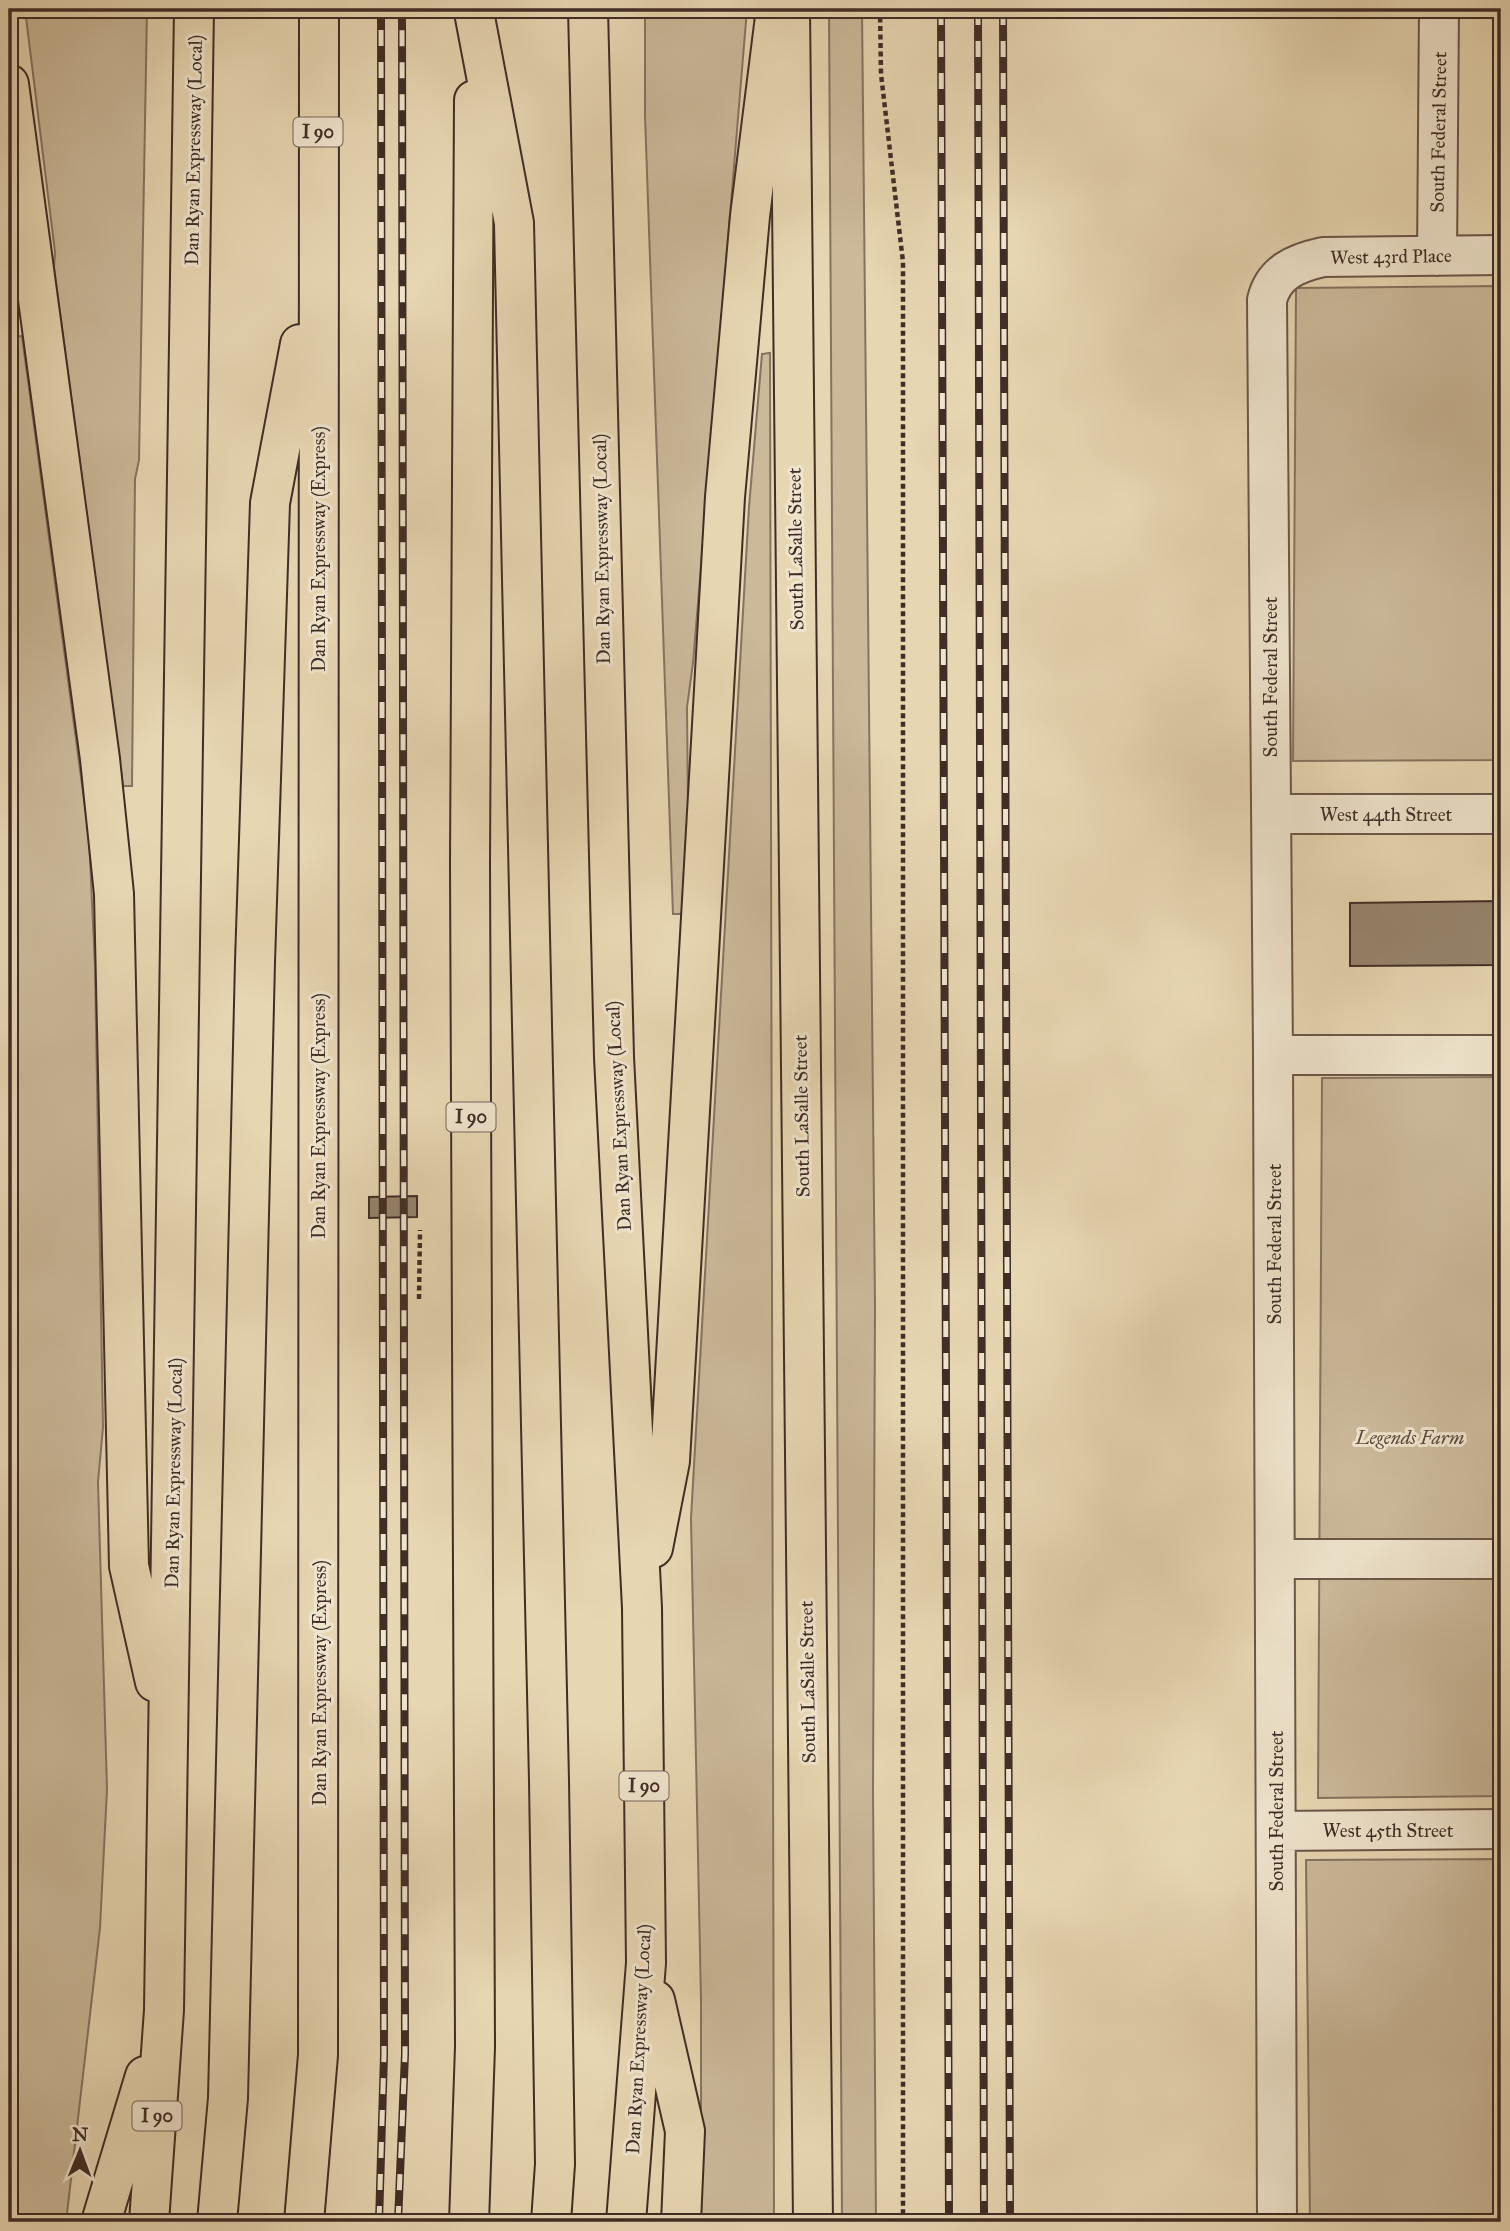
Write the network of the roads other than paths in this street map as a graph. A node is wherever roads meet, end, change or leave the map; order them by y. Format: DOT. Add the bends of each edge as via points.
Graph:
graph roads {
  1 [pos="194,9"];
  2 [pos="319,9"];
  3 [pos="588,9"];
  4 [pos="776,9"];
  5 [pos="790,9"];
  6 [pos="1439,9"];
  7 [pos="474,10"];
  8 [pos="9,84"];
  9 [pos="1501,255"];
  10 [pos="317,256"];
  11 [pos="1437,256"];
  12 [pos="1284,271"];
  13 [pos="1272,814"];
  14 [pos="1501,814"];
  15 [pos="1273,1055"];
  16 [pos="1501,1055"];
  17 [pos="1275,1559"];
  18 [pos="1501,1559"];
  19 [pos="642,1608"];
  20 [pos="169,1744"];
  21 [pos="1501,1829"];
  22 [pos="1276,1831"];
  23 [pos="646,1963"];
  24 [pos="164,2010"];
  25 [pos="101,2222"];
  26 [pos="149,2222"];
  27 [pos="217,2222"];
  28 [pos="304,2222"];
  29 [pos="468,2222"];
  30 [pos="551,2222"];
  31 [pos="626,2222"];
  32 [pos="681,2222"];
  33 [pos="813,2222"];
  34 [pos="1277,2222"];
  1 -- 20 [label="main road, Dan Ryan Expressway (Local) / I 90"];
  2 -- 10 [label="main road, Dan Ryan Expressway (Express) / I 90"];
  3 -- 19 [label="main road, Dan Ryan Expressway (Local) / I 90" via="614,1057"];
  4 -- 19 [label="main road" via="750,216 725,497 670,1461"];
  5 -- 33 [label="main road, South LaSalle Street"];
  6 -- 11 [label="street, South Federal Street"];
  7 -- 29 [label="main road, I 90" via="470,905 475,2047"];
  7 -- 30 [label="main road" via="514,223 549,1781 555,2164"];
  8 -- 20 [label="main road" via="114,894 129,1566"];
  9 -- 11 [label="street, West 43rd Place"];
  10 -- 27 [label="main road" via="270,503 228,2098"];
  10 -- 28 [label="main road, Dan Ryan Expressway (Express) / I 90" via="318,2041"];
  11 -- 12 [label="street, West 43rd Place" via="1323,257"];
  12 -- 13 [label="street, South Federal Street" via="1271,285 1267,300"];
  13 -- 14 [label="street, West 44th Street"];
  13 -- 15 [label="street, South Federal Street"];
  15 -- 16 [label="street"];
  15 -- 17 [label="street, South Federal Street"];
  17 -- 18 [label="street"];
  17 -- 22 [label="street, South Federal Street"];
  19 -- 23 [label="main road, Dan Ryan Expressway (Local) / I 90"];
  20 -- 24 [label="main road, Dan Ryan Expressway (Local) / I 90"];
  21 -- 22 [label="street, West 45th Street"];
  22 -- 34 [label="street, South Federal Street"];
  23 -- 31 [label="main road, Dan Ryan Expressway (Local) / I 90"];
  23 -- 32 [label="main road" via="685,2131"];
  24 -- 25 [label="main road"];
  24 -- 26 [label="main road, Dan Ryan Expressway (Local) / I 90"];
}
